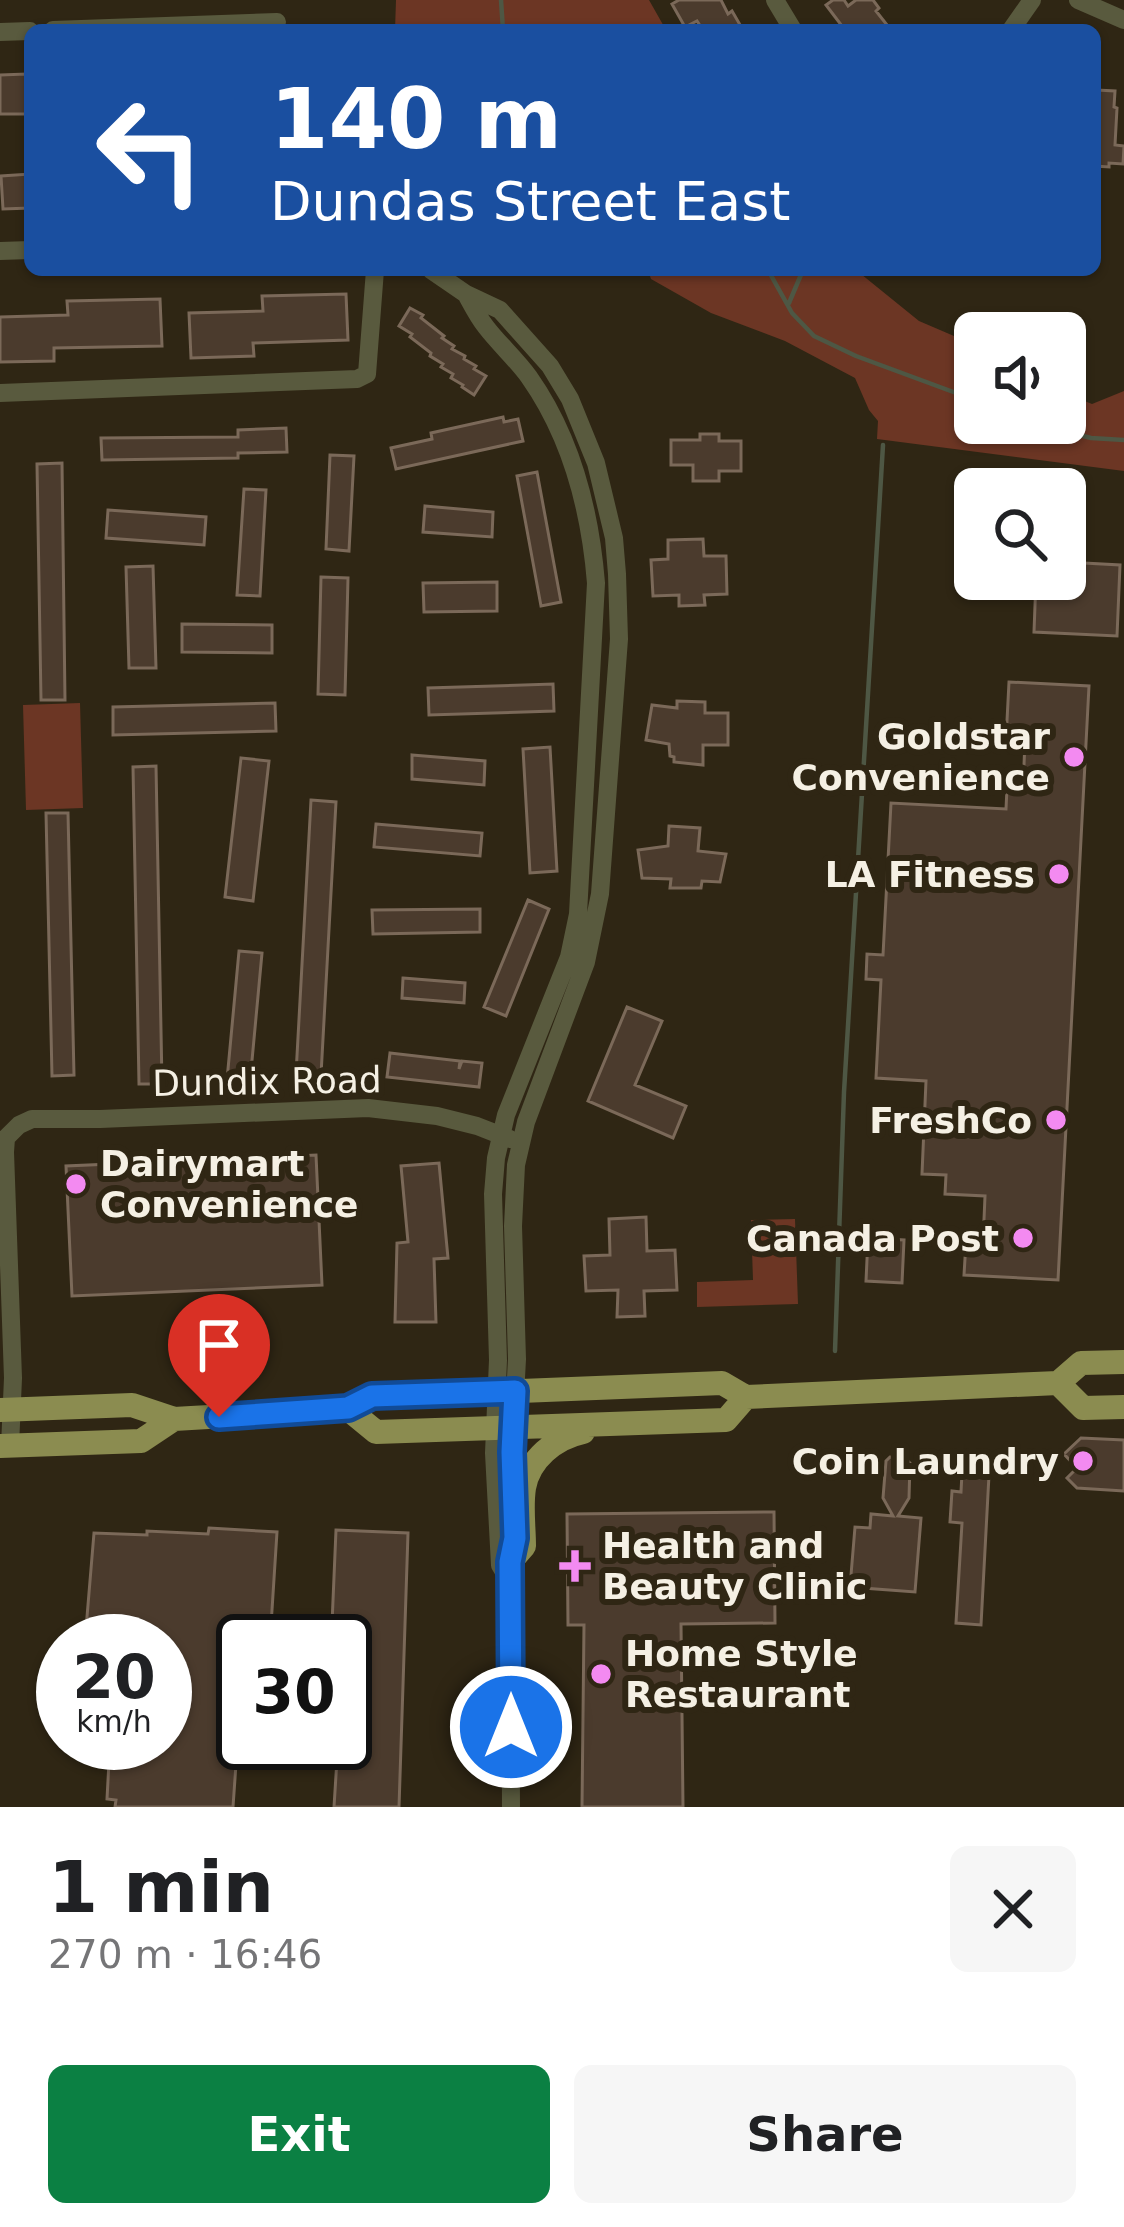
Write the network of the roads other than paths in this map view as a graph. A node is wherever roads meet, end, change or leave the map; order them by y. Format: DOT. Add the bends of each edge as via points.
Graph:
graph roads {
  1 [pos="1078,0"];
  2 [pos="277,18"];
  3 [pos="1124,20"];
  4 [pos="165,24"];
  5 [pos="376,276"];
  6 [pos="440,276"];
  7 [pos="466,294"];
  8 [pos="0,393"];
  9 [pos="500,1136"];
  10 [pos="521,1142"];
  11 [pos="1124,1362"];
  12 [pos="1058,1383"];
  13 [pos="506,1391"];
  14 [pos="746,1396"];
  15 [pos="1124,1407"];
  16 [pos="348,1408"];
  17 [pos="6,1410"];
  18 [pos="174,1419"];
  19 [pos="621,1424"];
  20 [pos="504,1428"];
  21 [pos="5,1446"];
  22 [pos="511,1572"];
  23 [pos="512,1807"];
  1 -- 3 [label="street"];
  2 -- 4 [label="street"];
  5 -- 8 [label="street" via="367,374 357,379"];
  6 -- 7 [label="street"];
  7 -- 9 [label="street" via="558,427 583,495 596,583 578,914"];
  7 -- 10 [label="street" via="500,310 570,399 603,489 617,574 600,894 586,962"];
  9 -- 10 [label="street, Dundix Road"];
  9 -- 13 [label="street" via="494,1194"];
  9 -- 17 [label="street, Dundix Road" via="437,1116 368,1108 32,1119 6,1138 4,1151 13,1364"];
  10 -- 13 [label="street" via="514,1194 518,1358"];
  11 -- 12 [label="main road" via="1081,1363"];
  12 -- 14 [label="main road"];
  12 -- 15 [label="main road" via="1083,1408"];
  13 -- 14 [label="main road" via="722,1384"];
  13 -- 16 [label="main road" via="372,1396"];
  13 -- 20 [label="street"];
  14 -- 19 [label="main road" via="725,1420"];
  16 -- 18 [label="main road"];
  16 -- 20 [label="main road" via="376,1432"];
  17 -- 18 [label="main road" via="132,1405"];
  17 -- 21 [label="street"];
  18 -- 21 [label="main road" via="141,1441"];
  19 -- 20 [label="main road"];
  19 -- 22 [label="main road" via="565,1437 536,1461 524,1488 524,1546"];
  20 -- 22 [label="street" via="500,1565"];
  22 -- 23 [label="street"];
}
